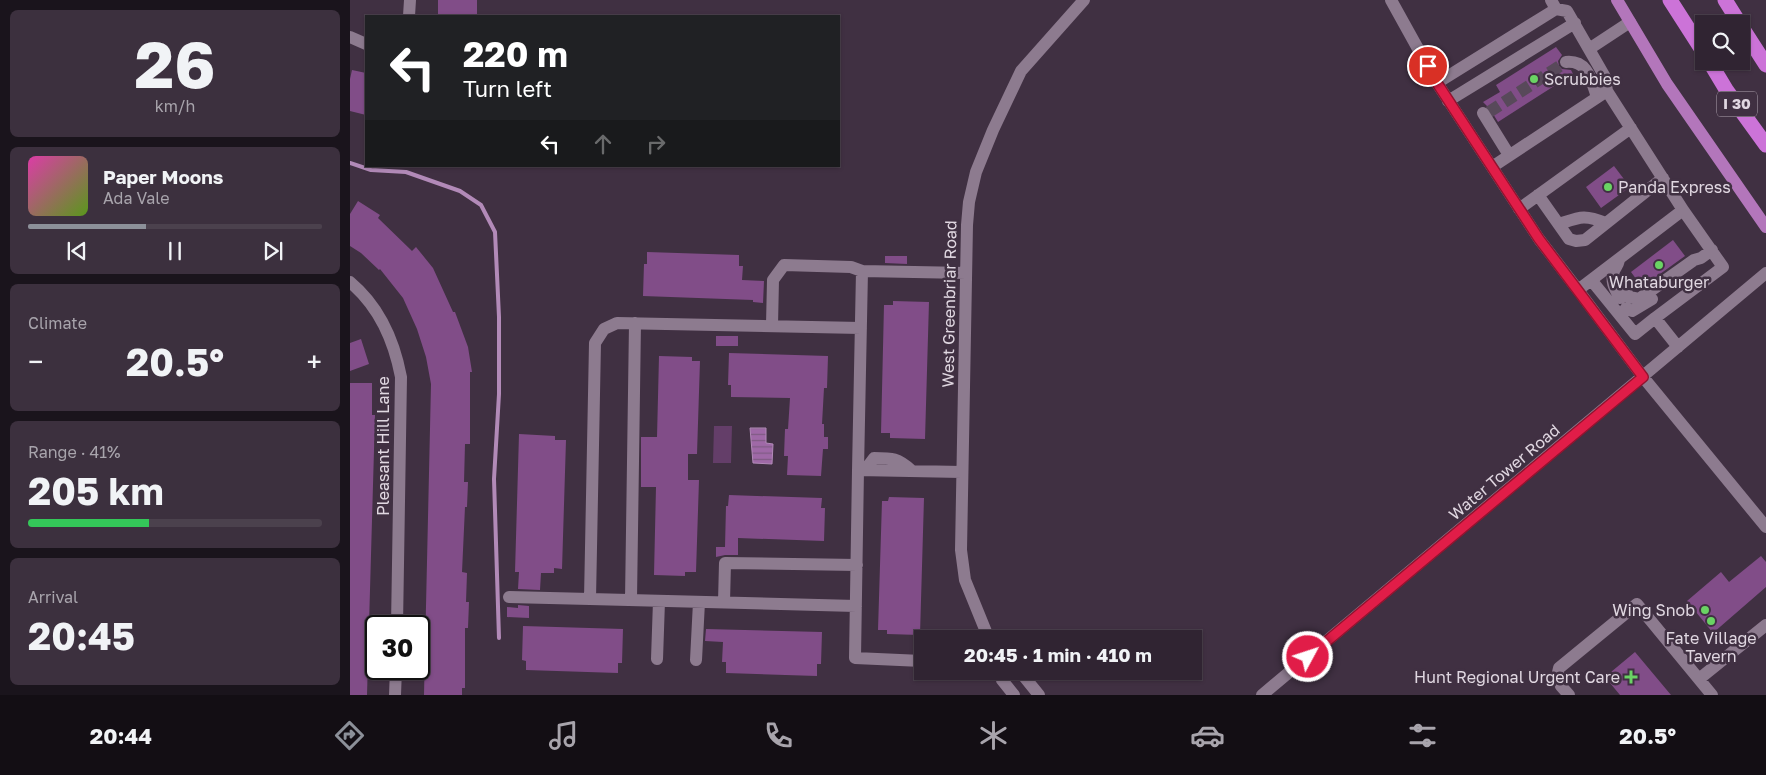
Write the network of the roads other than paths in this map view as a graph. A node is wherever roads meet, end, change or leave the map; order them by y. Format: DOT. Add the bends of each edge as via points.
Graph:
graph roads {
  1 [pos="410,0"];
  2 [pos="1084,0"];
  3 [pos="1391,0"];
  4 [pos="1617,0"];
  5 [pos="1670,0"];
  6 [pos="1725,0"];
  7 [pos="1553,5"];
  8 [pos="410,15"];
  9 [pos="1735,15"];
  10 [pos="1630,22"];
  11 [pos="1575,23"];
  12 [pos="350,37"];
  13 [pos="1695,39"];
  14 [pos="1750,39"];
  15 [pos="365,44"];
  16 [pos="1590,49"];
  17 [pos="1566,62"];
  18 [pos="1766,65"];
  19 [pos="1714,70"];
  20 [pos="1437,83"];
  21 [pos="1602,94"];
  22 [pos="1448,101"];
  23 [pos="1460,119"];
  24 [pos="1631,128"];
  25 [pos="1766,145"];
  26 [pos="1509,155"];
  27 [pos="1492,167"];
  28 [pos="1662,178"];
  29 [pos="1538,195"];
  30 [pos="1520,209"];
  31 [pos="1683,210"];
  32 [pos="1606,223"];
  33 [pos="1559,224"];
  34 [pos="1766,227"];
  35 [pos="1712,250"];
  36 [pos="1701,258"];
  37 [pos="862,271"];
  38 [pos="1621,271"];
  39 [pos="966,273"];
  40 [pos="1766,273"];
  41 [pos="1592,280"];
  42 [pos="350,282"];
  43 [pos="1578,290"];
  44 [pos="1656,318"];
  45 [pos="635,323"];
  46 [pos="772,325"];
  47 [pos="861,328"];
  48 [pos="1678,347"];
  49 [pos="1643,377"];
  50 [pos="862,470"];
  51 [pos="962,472"];
  52 [pos="1766,527"];
  53 [pos="856,565"];
  54 [pos="509,597"];
  55 [pos="590,599"];
  56 [pos="631,600"];
  57 [pos="659,601"];
  58 [pos="699,602"];
  59 [pos="724,602"];
  60 [pos="856,606"];
  61 [pos="397,615"];
  62 [pos="1766,625"];
  63 [pos="984,630"];
  64 [pos="657,659"];
  65 [pos="696,660"];
  66 [pos="914,661"];
  67 [pos="396,680"];
  68 [pos="1002,680"];
  69 [pos="1027,680"];
  70 [pos="1699,680"];
  71 [pos="395,695"];
  72 [pos="1014,695"];
  73 [pos="1040,695"];
  74 [pos="1262,695"];
  75 [pos="1569,695"];
  76 [pos="1712,695"];
  1 -- 8 [label="street"];
  2 -- 39 [label="street, West Greenbriar Road" via="1021,71 993,130 976,172 969,202"];
  3 -- 20 [label="street"];
  4 -- 10 [label="main road"];
  5 -- 13 [label="highway"];
  6 -- 9 [label="highway"];
  7 -- 11 [label="street" via="1567,11"];
  7 -- 20 [label="street"];
  10 -- 16 [label="street"];
  10 -- 34 [label="main road" via="1667,84"];
  11 -- 16 [label="street"];
  11 -- 22 [label="street"];
  12 -- 15 [label="street"];
  14 -- 18 [label="highway"];
  16 -- 21 [label="street" via="1605,77"];
  17 -- 21 [label="street" via="1576,61 1583,67"];
  19 -- 25 [label="highway, I 30"];
  20 -- 22 [label="street"];
  21 -- 24 [label="street"];
  21 -- 26 [label="street"];
  22 -- 23 [label="street"];
  23 -- 26 [label="street" via="1486,112"];
  23 -- 27 [label="street"];
  24 -- 28 [label="street"];
  24 -- 29 [label="street"];
  26 -- 27 [label="street"];
  27 -- 30 [label="street"];
  28 -- 31 [label="street"];
  28 -- 32 [label="street"];
  29 -- 30 [label="street"];
  29 -- 33 [label="street"];
  30 -- 43 [label="street"];
  31 -- 35 [label="street"];
  31 -- 38 [label="street"];
  32 -- 33 [label="street" via="1591,217"];
  32 -- 33 [label="street" via="1586,240 1576,241 1569,239"];
  35 -- 36 [label="street"];
  35 -- 44 [label="street" via="1723,267"];
  36 -- 38 [label="street" via="1640,299 1629,297"];
  36 -- 38 [label="street" via="1698,266 1632,311 1623,303 1612,282 1615,269"];
  37 -- 39 [label="street"];
  37 -- 46 [label="street" via="851,267 784,265 772,280"];
  37 -- 47 [label="street"];
  38 -- 41 [label="street"];
  39 -- 51 [label="street, West Greenbriar Road"];
  40 -- 48 [label="street, Water Tower Road"];
  41 -- 43 [label="street"];
  41 -- 44 [label="street" via="1635,334"];
  42 -- 61 [label="street, Pleasant Hill Lane" via="373,306 389,332 401,377"];
  43 -- 49 [label="street"];
  44 -- 48 [label="street"];
  45 -- 46 [label="street"];
  45 -- 55 [label="street" via="604,329 596,343"];
  45 -- 56 [label="street"];
  46 -- 47 [label="street"];
  47 -- 50 [label="street"];
  48 -- 49 [label="street, Water Tower Road"];
  49 -- 52 [label="street"];
  49 -- 74 [label="street, Water Tower Road"];
  50 -- 51 [label="street"];
  50 -- 53 [label="street"];
  51 -- 63 [label="street, West Greenbriar Road" via="961,550 965,580"];
  53 -- 59 [label="street" via="725,563"];
  53 -- 60 [label="street"];
  54 -- 55 [label="street"];
  55 -- 56 [label="street"];
  56 -- 57 [label="street"];
  57 -- 58 [label="street"];
  57 -- 64 [label="street"];
  58 -- 59 [label="street"];
  58 -- 65 [label="street"];
  59 -- 60 [label="street"];
  60 -- 66 [label="street" via="855,658"];
  62 -- 70 [label="street"];
  67 -- 71 [label="street"];
  68 -- 72 [label="street"];
  69 -- 73 [label="street"];
  70 -- 75 [label="street" via="1637,604 1559,668 1557,677"];
  70 -- 76 [label="street"];
}
